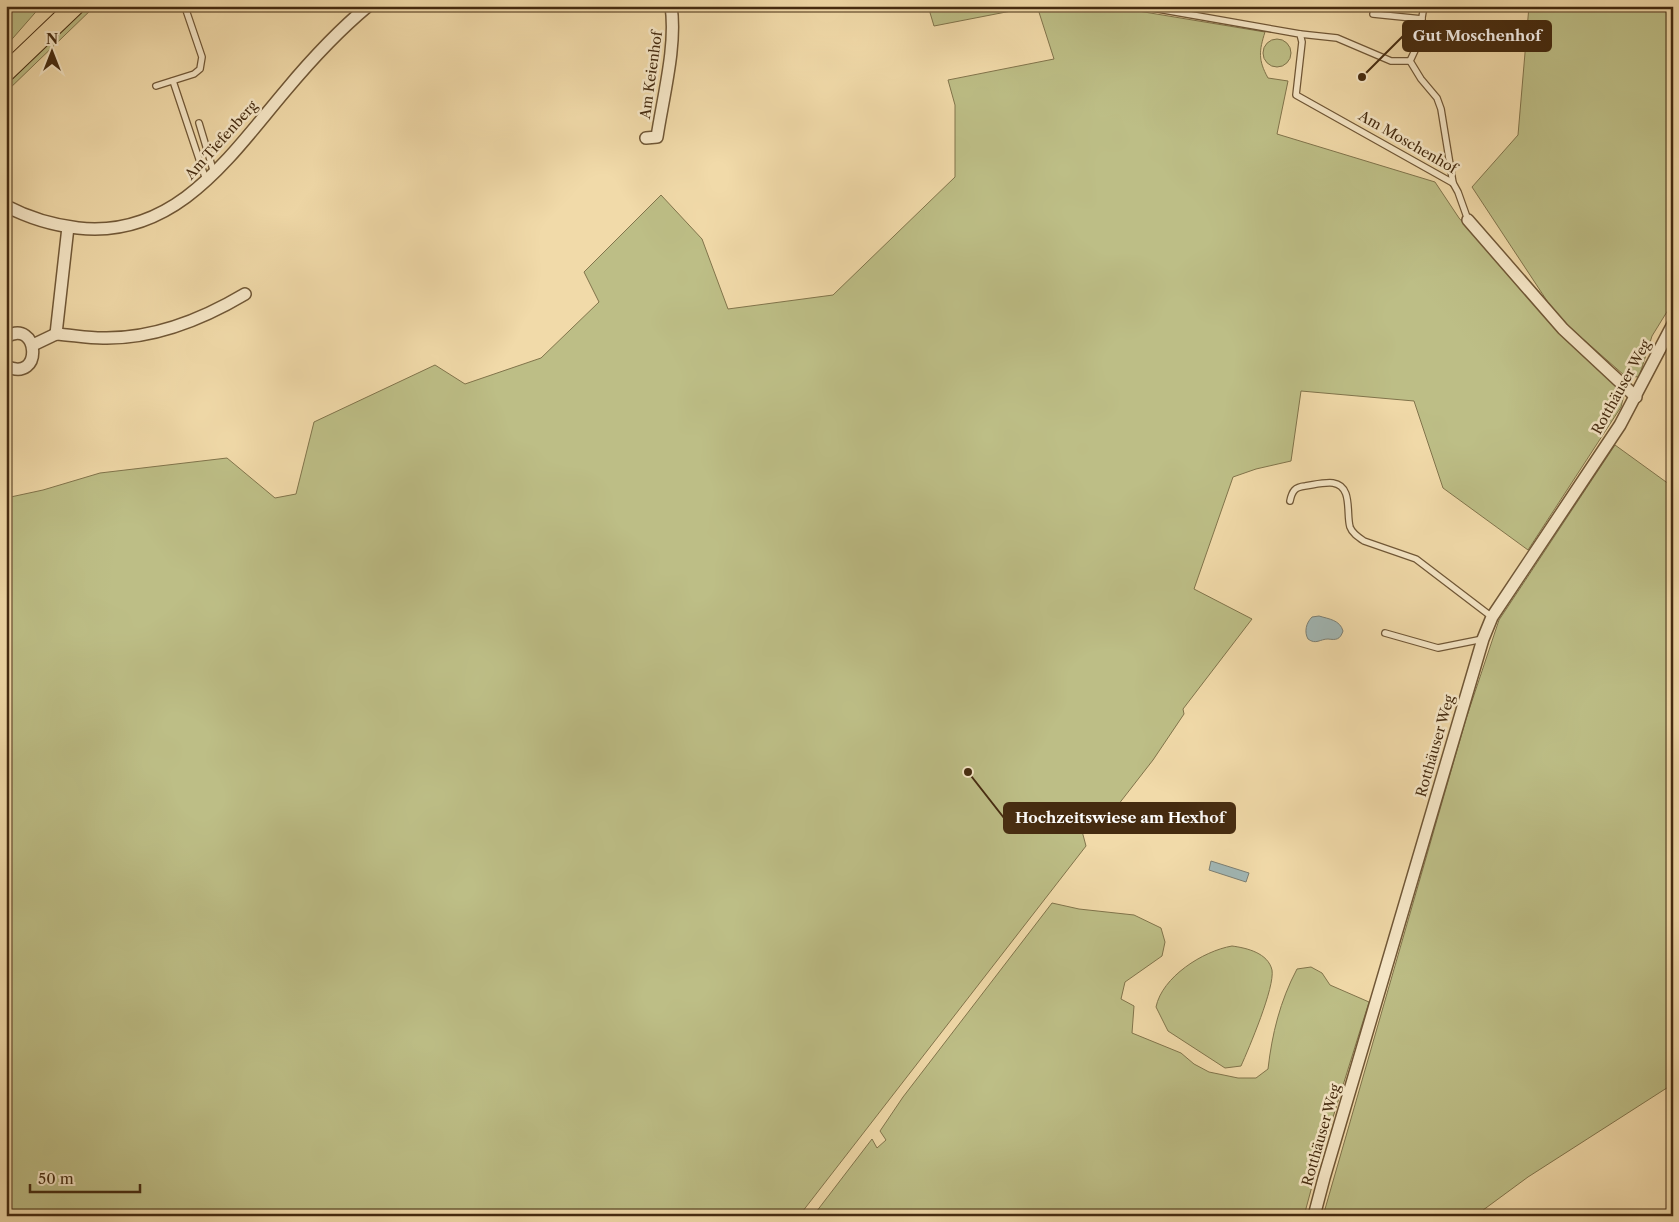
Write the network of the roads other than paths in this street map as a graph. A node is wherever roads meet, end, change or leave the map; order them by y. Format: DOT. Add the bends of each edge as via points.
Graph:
graph roads {
  1 [pos="75,6"];
  2 [pos="368,6"];
  3 [pos="672,6"];
  4 [pos="1141,6"];
  5 [pos="1424,6"];
  6 [pos="186,10"];
  7 [pos="1373,14"];
  8 [pos="1422,19"];
  9 [pos="1300,34"];
  10 [pos="1410,61"];
  11 [pos="6,72"];
  12 [pos="173,81"];
  13 [pos="156,86"];
  14 [pos="199,123"];
  15 [pos="646,138"];
  16 [pos="210,177"];
  17 [pos="1453,183"];
  18 [pos="6,206"];
  19 [pos="1468,220"];
  20 [pos="68,227"];
  21 [pos="245,294"];
  22 [pos="1673,324"];
  23 [pos="56,334"];
  24 [pos="6,337"];
  25 [pos="33,345"];
  26 [pos="6,366"];
  27 [pos="1636,397"];
  28 [pos="1290,501"];
  29 [pos="1492,618"];
  30 [pos="1385,633"];
  31 [pos="1483,638"];
  32 [pos="1314,1216"];
  1 -- 11 [label="main road"];
  2 -- 16 [label="street, Am Tiefenberg" via="327,44"];
  3 -- 15 [label="street, Am Keienhof" via="669,61 657,137"];
  4 -- 9 [label="lane"];
  5 -- 8 [label="lane"];
  6 -- 12 [label="lane" via="202,65 194,74"];
  7 -- 8 [label="lane"];
  8 -- 10 [label="lane" via="1417,46"];
  9 -- 10 [label="lane" via="1337,38 1391,61"];
  9 -- 17 [label="lane, Am Moschenhof" via="1302,42 1296,95"];
  10 -- 17 [label="lane" via="1437,98"];
  12 -- 13 [label="lane"];
  12 -- 16 [label="lane"];
  14 -- 16 [label="lane"];
  16 -- 20 [label="street, Am Tiefenberg" via="193,193 157,216 95,230"];
  17 -- 19 [label="lane, Am Moschenhof"];
  18 -- 20 [label="street, Am Tiefenberg" via="49,224"];
  19 -- 27 [label="street, Am Moschenhof" via="1563,330"];
  20 -- 23 [label="street"];
  21 -- 23 [label="street" via="200,318 165,329 103,338"];
  22 -- 27 [label="street, Rotthäuser Weg"];
  23 -- 25 [label="street"];
  24 -- 25 [label="street" via="23,335"];
  25 -- 26 [label="street" via="32,359 27,365 14,369"];
  27 -- 29 [label="street, Rotthäuser Weg"];
  28 -- 29 [label="lane" via="1297,487 1333,483 1342,488 1348,501 1350,529 1357,536 1416,559"];
  29 -- 31 [label="street, Rotthäuser Weg"];
  30 -- 31 [label="lane" via="1438,648"];
  31 -- 32 [label="street, Rotthäuser Weg"];
}
